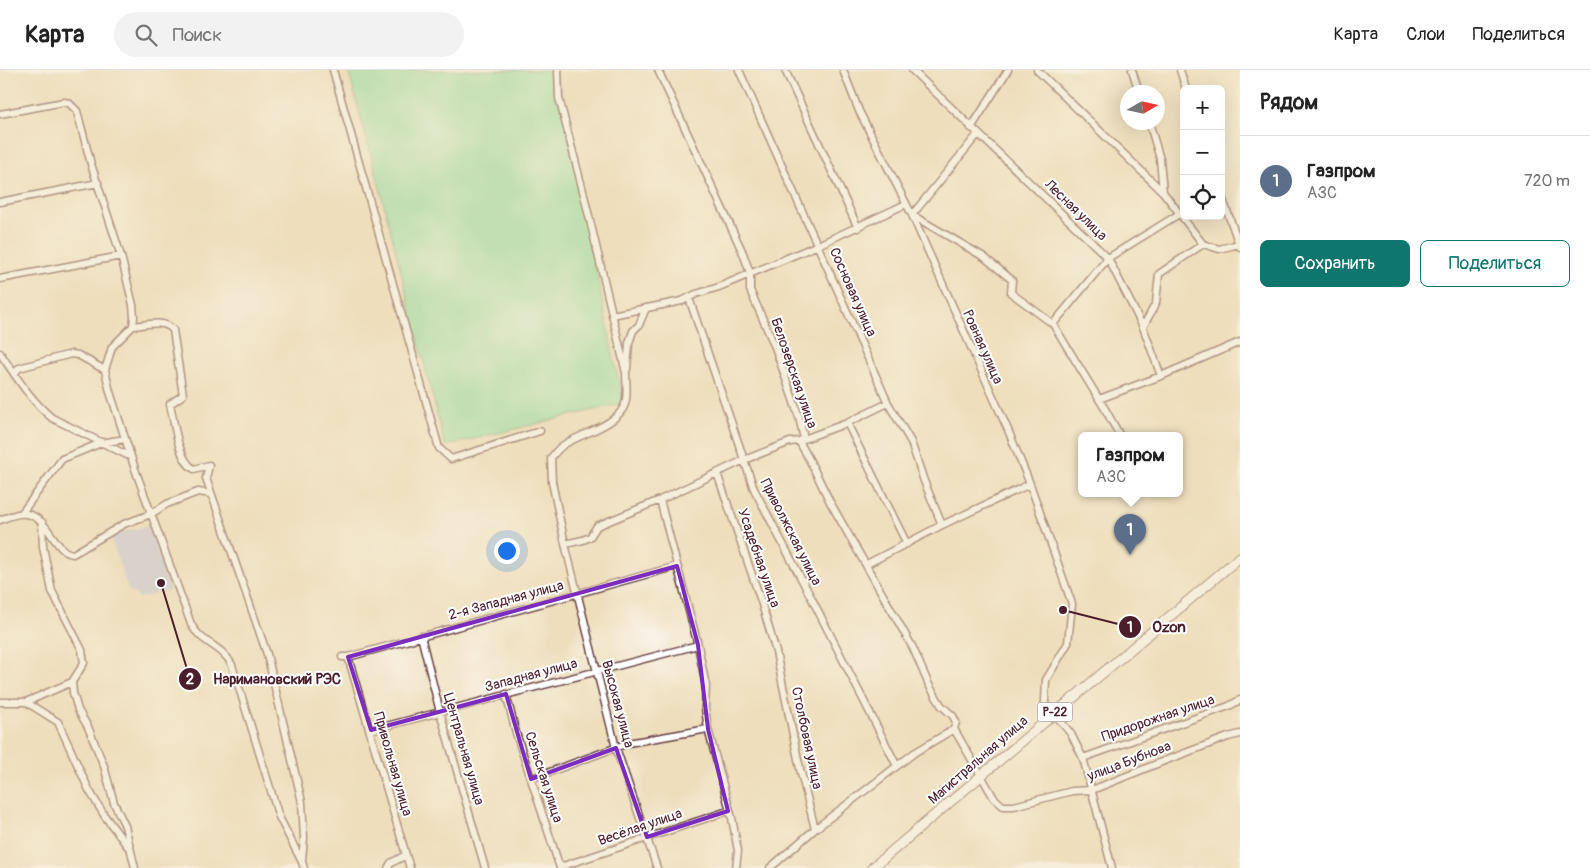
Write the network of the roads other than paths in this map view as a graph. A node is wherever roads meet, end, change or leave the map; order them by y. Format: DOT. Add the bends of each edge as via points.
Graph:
graph roads {
  1 [pos="333,70"];
  2 [pos="558,70"];
  3 [pos="658,70"];
  4 [pos="739,70"];
  5 [pos="785,70"];
  6 [pos="843,70"];
  7 [pos="912,70"];
  8 [pos="1008,70"];
  9 [pos="1036,70"];
  10 [pos="1132,70"];
  11 [pos="1180,70"];
  12 [pos="1137,85"];
  13 [pos="1185,85"];
  14 [pos="0,114"];
  15 [pos="971,128"];
  16 [pos="1151,130"];
  17 [pos="978,134"];
  18 [pos="98,183"];
  19 [pos="1163,192"];
  20 [pos="0,202"];
  21 [pos="906,204"];
  22 [pos="1225,206"];
  23 [pos="1179,214"];
  24 [pos="912,215"];
  25 [pos="858,228"];
  26 [pos="1203,244"];
  27 [pos="818,245"];
  28 [pos="1239,246"];
  29 [pos="121,256"];
  30 [pos="1108,258"];
  31 [pos="750,273"];
  32 [pos="0,279"];
  33 [pos="689,298"];
  34 [pos="646,308"];
  35 [pos="612,315"];
  36 [pos="1053,324"];
  37 [pos="133,326"];
  38 [pos="1142,327"];
  39 [pos="1240,342"];
  40 [pos="0,353"];
  41 [pos="106,370"];
  42 [pos="626,373"];
  43 [pos="14,374"];
  44 [pos="1161,376"];
  45 [pos="1099,399"];
  46 [pos="888,403"];
  47 [pos="847,423"];
  48 [pos="540,431"];
  49 [pos="1118,432"];
  50 [pos="125,439"];
  51 [pos="801,440"];
  52 [pos="101,443"];
  53 [pos="131,457"];
  54 [pos="744,460"];
  55 [pos="716,474"];
  56 [pos="206,478"];
  57 [pos="1030,484"];
  58 [pos="198,492"];
  59 [pos="211,494"];
  60 [pos="660,500"];
  61 [pos="21,514"];
  62 [pos="151,514"];
  63 [pos="0,520"];
  64 [pos="42,522"];
  65 [pos="942,525"];
  66 [pos="565,544"];
  67 [pos="907,544"];
  68 [pos="1240,557"];
  69 [pos="866,564"];
  70 [pos="677,566"];
  71 [pos="577,594"];
  72 [pos="421,636"];
  73 [pos="698,645"];
  74 [pos="776,652"];
  75 [pos="345,657"];
  76 [pos="596,671"];
  77 [pos="72,682"];
  78 [pos="506,694"];
  79 [pos="1240,700"];
  80 [pos="0,702"];
  81 [pos="26,702"];
  82 [pos="440,712"];
  83 [pos="1054,713"];
  84 [pos="1044,721"];
  85 [pos="708,729"];
  86 [pos="954,729"];
  87 [pos="371,730"];
  88 [pos="1240,734"];
  89 [pos="616,748"];
  90 [pos="1083,758"];
  91 [pos="897,766"];
  92 [pos="980,775"];
  93 [pos="531,779"];
  94 [pos="1092,790"];
  95 [pos="728,811"];
  96 [pos="815,830"];
  97 [pos="647,837"];
  98 [pos="130,850"];
  99 [pos="406,855"];
  100 [pos="303,865"];
  101 [pos="134,868"];
  102 [pos="388,868"];
  103 [pos="410,868"];
  104 [pos="485,868"];
  105 [pos="560,868"];
  106 [pos="657,868"];
  107 [pos="736,868"];
  108 [pos="770,868"];
  109 [pos="872,868"];
  110 [pos="1112,868"];
  1 -- 48 [label="street" via="439,448 451,459"];
  2 -- 35 [label="street" via="559,98"];
  3 -- 31 [label="street, Белозерская улица"];
  4 -- 27 [label="street, Сосновая улица"];
  5 -- 25 [label="street"];
  6 -- 21 [label="street, Ровная улица" via="859,111"];
  7 -- 15 [label="street, Лесная улица"];
  8 -- 15 [label="street"];
  9 -- 19 [label="street"];
  10 -- 12 [label="street"];
  11 -- 13 [label="street"];
  14 -- 18 [label="street" via="69,103 77,112"];
  15 -- 17 [label="street, Лесная улица"];
  16 -- 19 [label="street" via="1160,159"];
  17 -- 24 [label="street"];
  17 -- 30 [label="street, Лесная улица"];
  18 -- 20 [label="street"];
  18 -- 29 [label="street"];
  19 -- 23 [label="street"];
  21 -- 24 [label="street, Ровная улица"];
  21 -- 25 [label="street"];
  22 -- 28 [label="street"];
  23 -- 26 [label="street"];
  23 -- 30 [label="street"];
  24 -- 36 [label="street" via="984,258 1012,280 1011,293"];
  24 -- 57 [label="street, Ровная улица"];
  25 -- 27 [label="street"];
  26 -- 28 [label="street" via="1219,249"];
  26 -- 38 [label="street" via="1159,274 1156,304"];
  27 -- 31 [label="street"];
  27 -- 46 [label="street, Сосновая улица"];
  29 -- 32 [label="street"];
  29 -- 37 [label="street" via="133,305"];
  30 -- 36 [label="street"];
  30 -- 38 [label="street, Лесная улица"];
  31 -- 33 [label="street"];
  31 -- 51 [label="street, Белозерская улица" via="750,290 775,347 799,417"];
  33 -- 34 [label="street"];
  33 -- 54 [label="street, Приволжская улица"];
  34 -- 35 [label="street"];
  34 -- 42 [label="street" via="629,343"];
  35 -- 42 [label="street"];
  36 -- 45 [label="street"];
  37 -- 41 [label="street" via="112,347"];
  37 -- 56 [label="street" via="162,323 173,330 183,395 170,404 173,422 186,463 194,469 209,465"];
  38 -- 44 [label="street, Лесная улица"];
  39 -- 44 [label="street"];
  40 -- 43 [label="street"];
  41 -- 43 [label="street" via="71,354 19,368"];
  41 -- 50 [label="street"];
  42 -- 66 [label="street, Высокая улица" via="625,404 619,414 562,446 551,458 552,482"];
  43 -- 52 [label="street" via="44,412"];
  44 -- 45 [label="street"];
  45 -- 49 [label="street"];
  46 -- 47 [label="street"];
  46 -- 65 [label="street, Сосновая улица" via="911,442"];
  47 -- 51 [label="street"];
  47 -- 67 [label="street"];
  50 -- 52 [label="street"];
  50 -- 53 [label="street"];
  51 -- 54 [label="street"];
  51 -- 69 [label="street, Белозерская улица" via="830,502"];
  52 -- 53 [label="street"];
  52 -- 61 [label="street" via="62,459"];
  53 -- 62 [label="street"];
  54 -- 55 [label="street"];
  54 -- 91 [label="street, Приволжская улица" via="754,489"];
  55 -- 60 [label="street"];
  55 -- 74 [label="street, Усадебная улица"];
  56 -- 58 [label="street"];
  56 -- 59 [label="street"];
  57 -- 65 [label="street"];
  57 -- 84 [label="street, Ровная улица" via="1072,604 1068,643 1046,680"];
  58 -- 59 [label="street"];
  58 -- 62 [label="street"];
  59 -- 100 [label="street" via="267,654 302,802"];
  60 -- 66 [label="street" via="597,526 590,537"];
  60 -- 70 [label="street"];
  61 -- 63 [label="street"];
  61 -- 64 [label="street" via="34,516"];
  62 -- 64 [label="street" via="124,524 73,554 66,552"];
  62 -- 100 [label="street" via="195,631 224,652 232,665 279,817"];
  64 -- 77 [label="street" via="43,547 52,591 82,650 84,663"];
  65 -- 67 [label="street"];
  66 -- 71 [label="street, Высокая улица"];
  67 -- 69 [label="street"];
  68 -- 83 [label="highway, Магистральная улица / Р-22"];
  69 -- 86 [label="street, Белозерская улица" via="913,648 929,685 941,705 955,719"];
  70 -- 71 [label="street, 2-я Западная улица"];
  70 -- 73 [label="street"];
  71 -- 72 [label="street, 2-я Западная улица"];
  71 -- 76 [label="street, Высокая улица"];
  72 -- 75 [label="street, 2-я Западная улица"];
  72 -- 82 [label="street, Центральная улица"];
  73 -- 76 [label="street, Западная улица"];
  73 -- 85 [label="street" via="706,686"];
  74 -- 96 [label="street, Столбовая улица"];
  75 -- 87 [label="street, Привольная улица"];
  76 -- 78 [label="street, Западная улица"];
  76 -- 89 [label="street, Высокая улица"];
  77 -- 81 [label="street"];
  77 -- 98 [label="street" via="78,710 104,766"];
  78 -- 82 [label="street, Западная улица"];
  78 -- 93 [label="street, Сельская улица"];
  79 -- 90 [label="street, Придорожная улица"];
  80 -- 81 [label="street"];
  81 -- 98 [label="street" via="58,722 89,790"];
  82 -- 87 [label="street, Западная улица"];
  82 -- 104 [label="street, Центральная улица"];
  83 -- 84 [label="highway, Магистральная улица / Р-22"];
  83 -- 90 [label="street" via="1071,734"];
  84 -- 92 [label="highway, Магистральная улица / Р-22"];
  85 -- 89 [label="street" via="640,740"];
  85 -- 95 [label="street"];
  86 -- 91 [label="street"];
  86 -- 92 [label="street, Белозерская улица"];
  87 -- 99 [label="street, Привольная улица"];
  88 -- 94 [label="street, улица Бубнова" via="1164,760"];
  89 -- 93 [label="street"];
  89 -- 97 [label="street, Высокая улица"];
  90 -- 94 [label="street"];
  91 -- 96 [label="street"];
  92 -- 94 [label="street, улица Бубнова" via="1003,806"];
  92 -- 109 [label="highway, Магистральная улица / Р-22"];
  93 -- 105 [label="street, Сельская улица"];
  94 -- 110 [label="street"];
  95 -- 97 [label="street, Весёлая улица"];
  95 -- 107 [label="street" via="738,852"];
  96 -- 108 [label="street"];
  97 -- 105 [label="street, Весёлая улица"];
  97 -- 106 [label="street, Высокая улица"];
  98 -- 101 [label="street"];
  99 -- 102 [label="street"];
  99 -- 103 [label="street, Привольная улица"];
}
